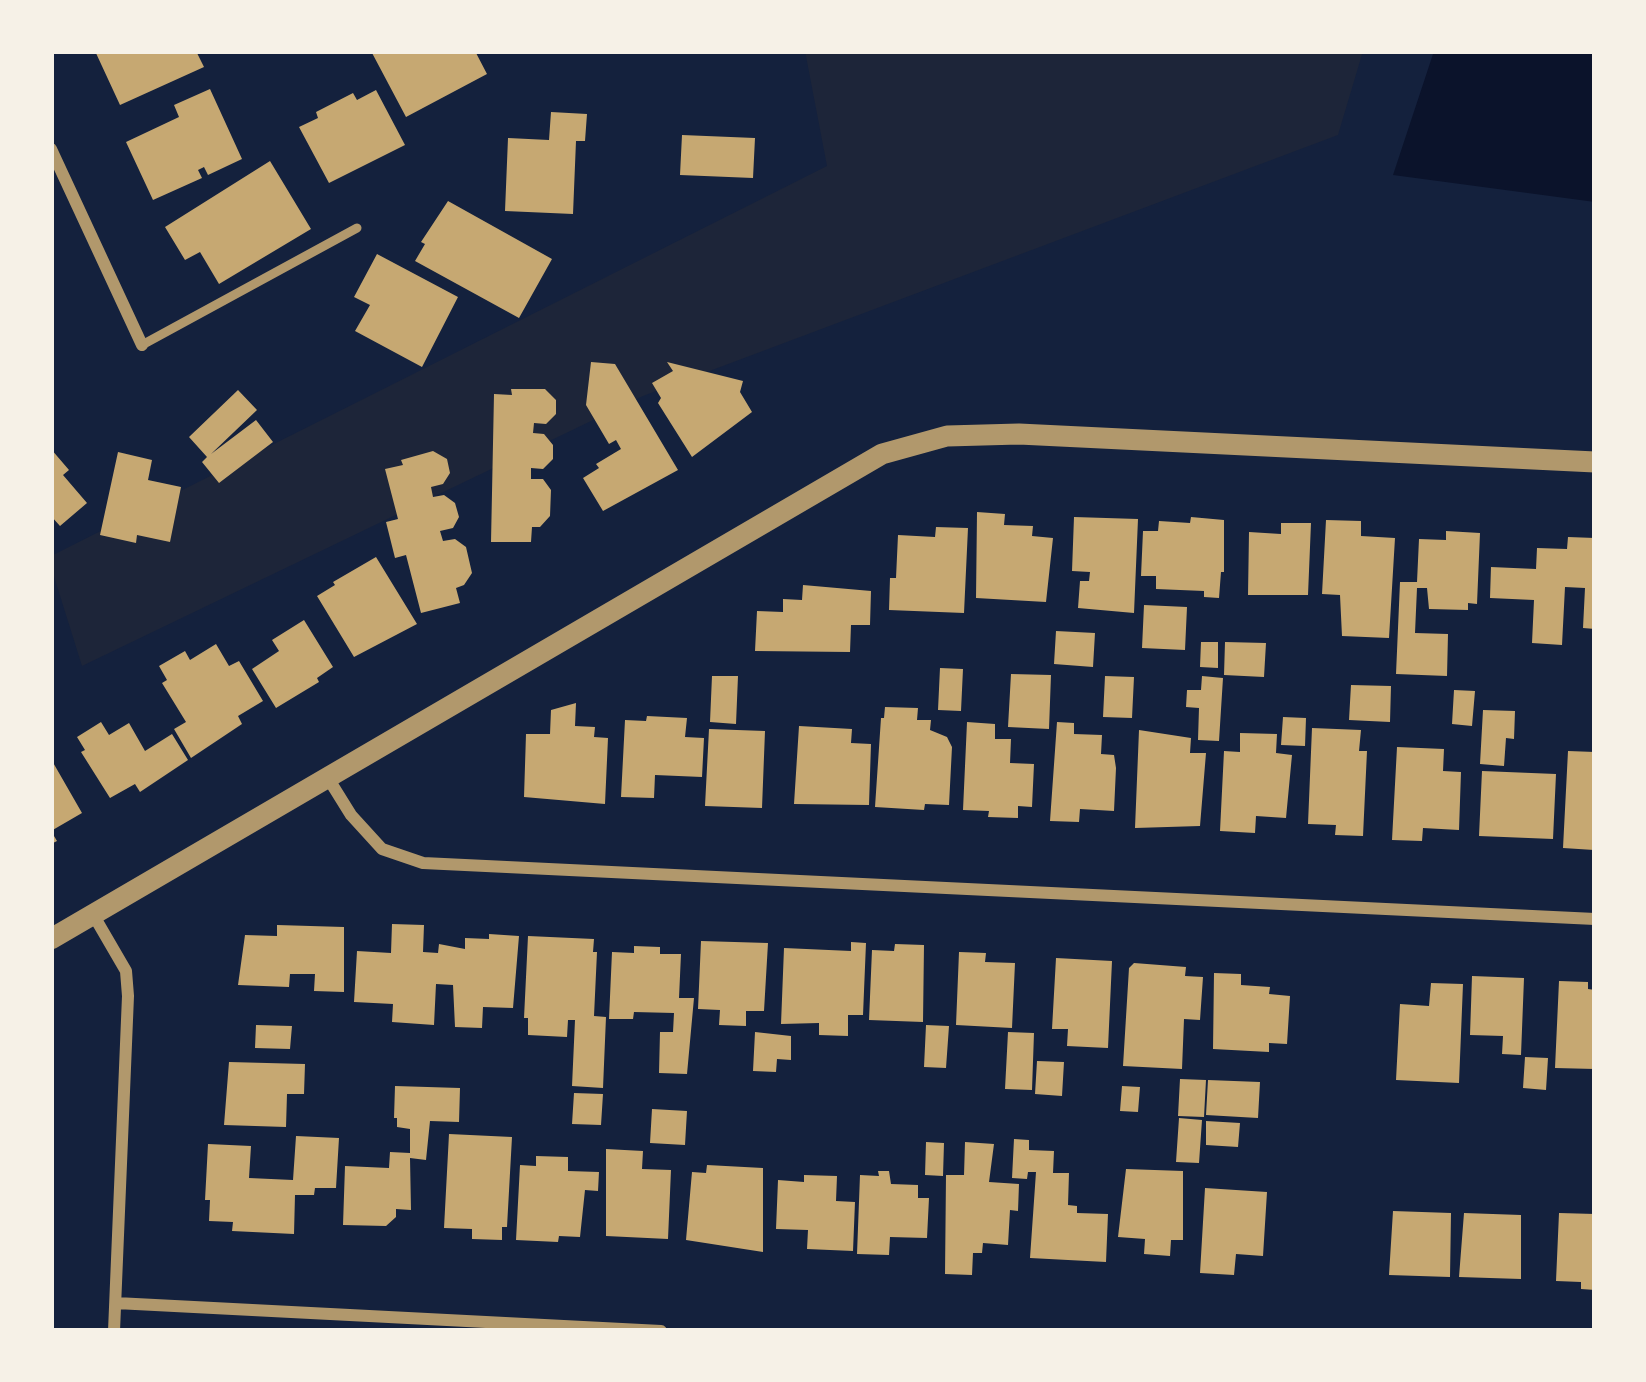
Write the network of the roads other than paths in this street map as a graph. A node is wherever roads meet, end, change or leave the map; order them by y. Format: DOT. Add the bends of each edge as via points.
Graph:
graph roads {
  1 [pos="51,149"];
  2 [pos="357,227"];
  3 [pos="142,345"];
  4 [pos="1595,462"];
  5 [pos="328,778"];
  6 [pos="94,916"];
  7 [pos="1595,919"];
  8 [pos="51,939"];
  9 [pos="116,1303"];
  10 [pos="577,1329"];
  11 [pos="114,1331"];
  12 [pos="661,1331"];
  1 -- 3 [label="street"];
  2 -- 3 [label="lane"];
  4 -- 5 [label="street" via="947,436 882,454 828,482"];
  5 -- 6 [label="street"];
  5 -- 7 [label="street" via="382,849 423,863"];
  6 -- 8 [label="street"];
  6 -- 9 [label="street" via="126,971 128,996"];
  9 -- 10 [label="street"];
  9 -- 11 [label="street"];
  10 -- 12 [label="street"];
}
